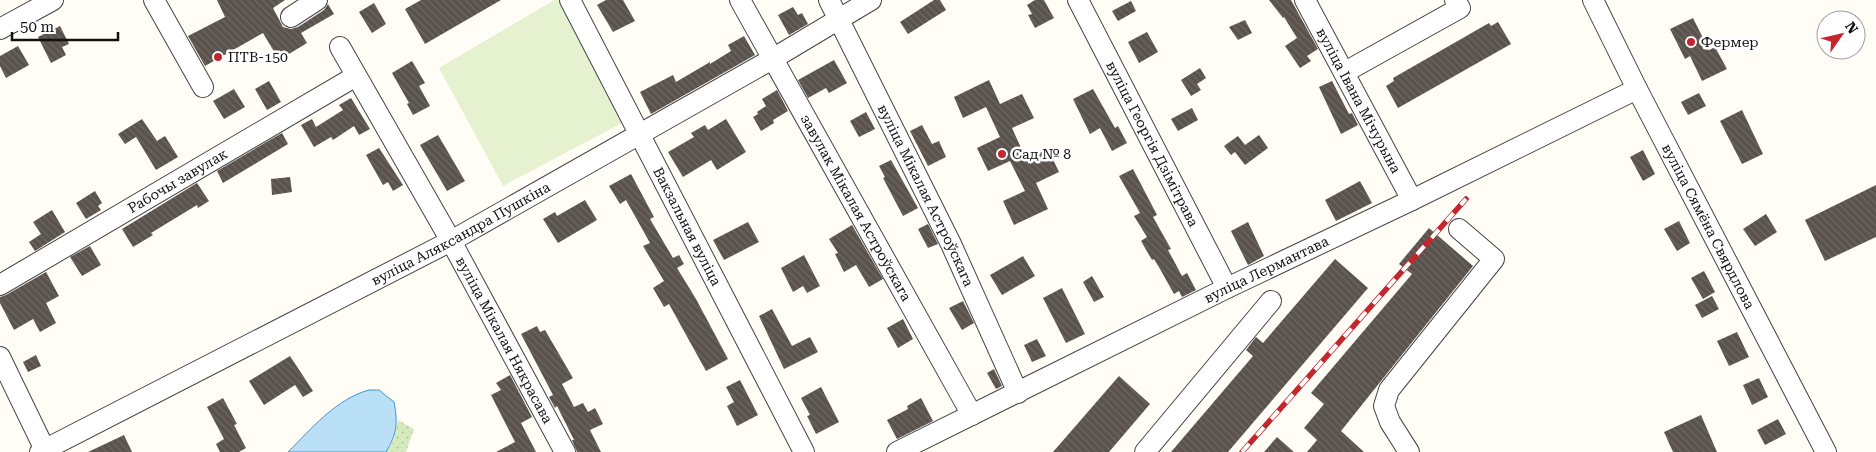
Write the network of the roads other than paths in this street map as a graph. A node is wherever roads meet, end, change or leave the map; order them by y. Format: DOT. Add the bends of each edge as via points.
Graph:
graph roads {
  1 [pos="53,0"];
  2 [pos="154,0"];
  3 [pos="317,0"];
  4 [pos="570,0"];
  5 [pos="740,0"];
  6 [pos="829,0"];
  7 [pos="871,0"];
  8 [pos="1078,0"];
  9 [pos="1305,0"];
  10 [pos="1455,0"];
  11 [pos="1593,0"];
  12 [pos="30,5"];
  13 [pos="291,17"];
  14 [pos="839,18"];
  15 [pos="0,29"];
  16 [pos="340,47"];
  17 [pos="774,58"];
  18 [pos="1345,72"];
  19 [pos="356,76"];
  20 [pos="203,87"];
  21 [pos="1637,89"];
  22 [pos="639,134"];
  23 [pos="1412,200"];
  24 [pos="1459,229"];
  25 [pos="451,241"];
  26 [pos="0,285"];
  27 [pos="1228,288"];
  28 [pos="1271,301"];
  29 [pos="0,357"];
  30 [pos="1018,393"];
  31 [pos="972,415"];
  32 [pos="44,451"];
  33 [pos="565,452"];
  34 [pos="804,452"];
  35 [pos="897,452"];
  36 [pos="1145,452"];
  37 [pos="1410,452"];
  38 [pos="1826,452"];
  1 -- 12 [label="street"];
  2 -- 20 [label="street"];
  3 -- 13 [label="street"];
  4 -- 22 [label="street, Вакзальная вуліца"];
  5 -- 17 [label="street, завулак Мікалая Астроўскага"];
  6 -- 14 [label="street, вуліца Мікалая Астроўскага"];
  7 -- 14 [label="street, вуліца Аляксандра Пушкіна"];
  8 -- 27 [label="street, вуліца Георгія Дзімітрава"];
  9 -- 18 [label="street, вуліца Івана Мічурына"];
  10 -- 18 [label="street" via="1460,8"];
  11 -- 21 [label="street, вуліца Сямёна Свярдлова"];
  12 -- 15 [label="street"];
  14 -- 17 [label="street, вуліца Аляксандра Пушкіна"];
  14 -- 30 [label="street, вуліца Мікалая Астроўскага" via="951,244"];
  16 -- 19 [label="street, вуліца Мікалая Някрасава"];
  17 -- 22 [label="street, вуліца Аляксандра Пушкіна"];
  17 -- 31 [label="street, завулак Мікалая Астроўскага"];
  18 -- 23 [label="street, вуліца Івана Мічурына"];
  19 -- 25 [label="street, вуліца Мікалая Някрасава"];
  19 -- 26 [label="street, Рабочы завулак"];
  21 -- 23 [label="street, вуліца Лермантава"];
  21 -- 38 [label="street, вуліца Сямёна Свярдлова"];
  22 -- 25 [label="street, вуліца Аляксандра Пушкіна"];
  22 -- 34 [label="street, Вакзальная вуліца"];
  23 -- 27 [label="street, вуліца Лермантава"];
  24 -- 37 [label="street" via="1494,259 1389,390 1384,406 1390,422"];
  25 -- 32 [label="street, вуліца Аляксандра Пушкіна"];
  25 -- 33 [label="street, вуліца Мікалая Някрасава"];
  27 -- 30 [label="street, вуліца Лермантава"];
  28 -- 36 [label="street"];
  29 -- 32 [label="street"];
  30 -- 31 [label="street, вуліца Лермантава"];
  31 -- 35 [label="street, вуліца Лермантава"];
}
